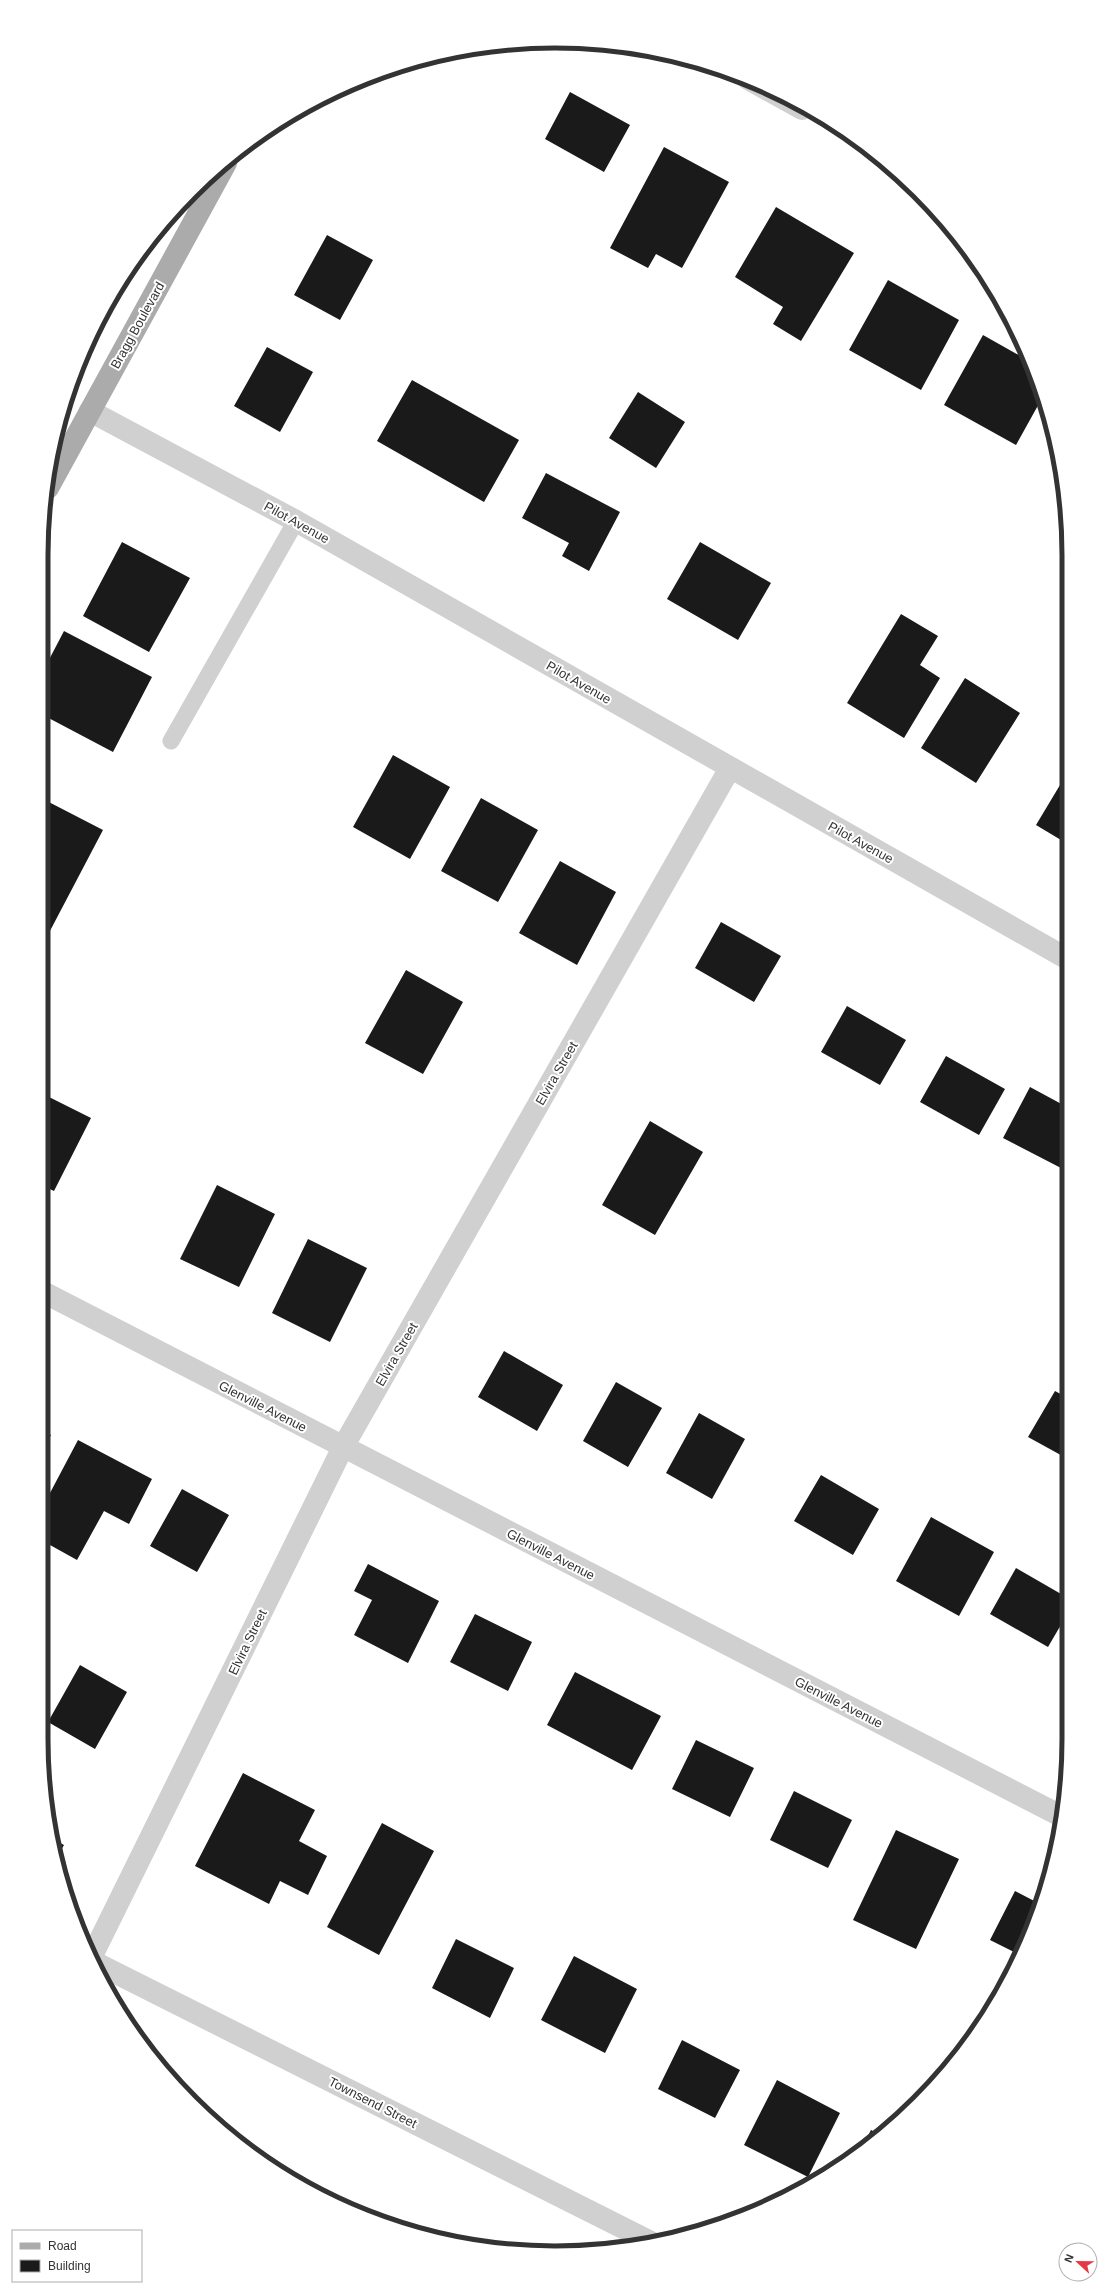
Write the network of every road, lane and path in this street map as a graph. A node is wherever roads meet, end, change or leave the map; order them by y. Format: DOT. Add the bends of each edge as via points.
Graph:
graph roads {
  1 [pos="219,176"];
  2 [pos="90,411"];
  3 [pos="54,476"];
  4 [pos="296,521"];
  5 [pos="171,741"];
  6 [pos="730,768"];
  7 [pos="1062,956"];
  8 [pos="48,1295"];
  9 [pos="343,1447"];
  10 [pos="1057,1810"];
  11 [pos="95,1951"];
  12 [pos="102,1966"];
  13 [pos="643,2238"];
  1 -- 2 [label="main road, Bragg Boulevard"];
  2 -- 3 [label="main road, Bragg Boulevard"];
  2 -- 4 [label="street, Pilot Avenue"];
  4 -- 5 [label="lane"];
  4 -- 6 [label="street, Pilot Avenue"];
  6 -- 7 [label="street, Pilot Avenue"];
  6 -- 9 [label="street, Elvira Street"];
  8 -- 9 [label="street, Glenville Avenue"];
  9 -- 10 [label="street, Glenville Avenue"];
  9 -- 11 [label="street, Elvira Street"];
  12 -- 13 [label="street, Townsend Street"];
}
